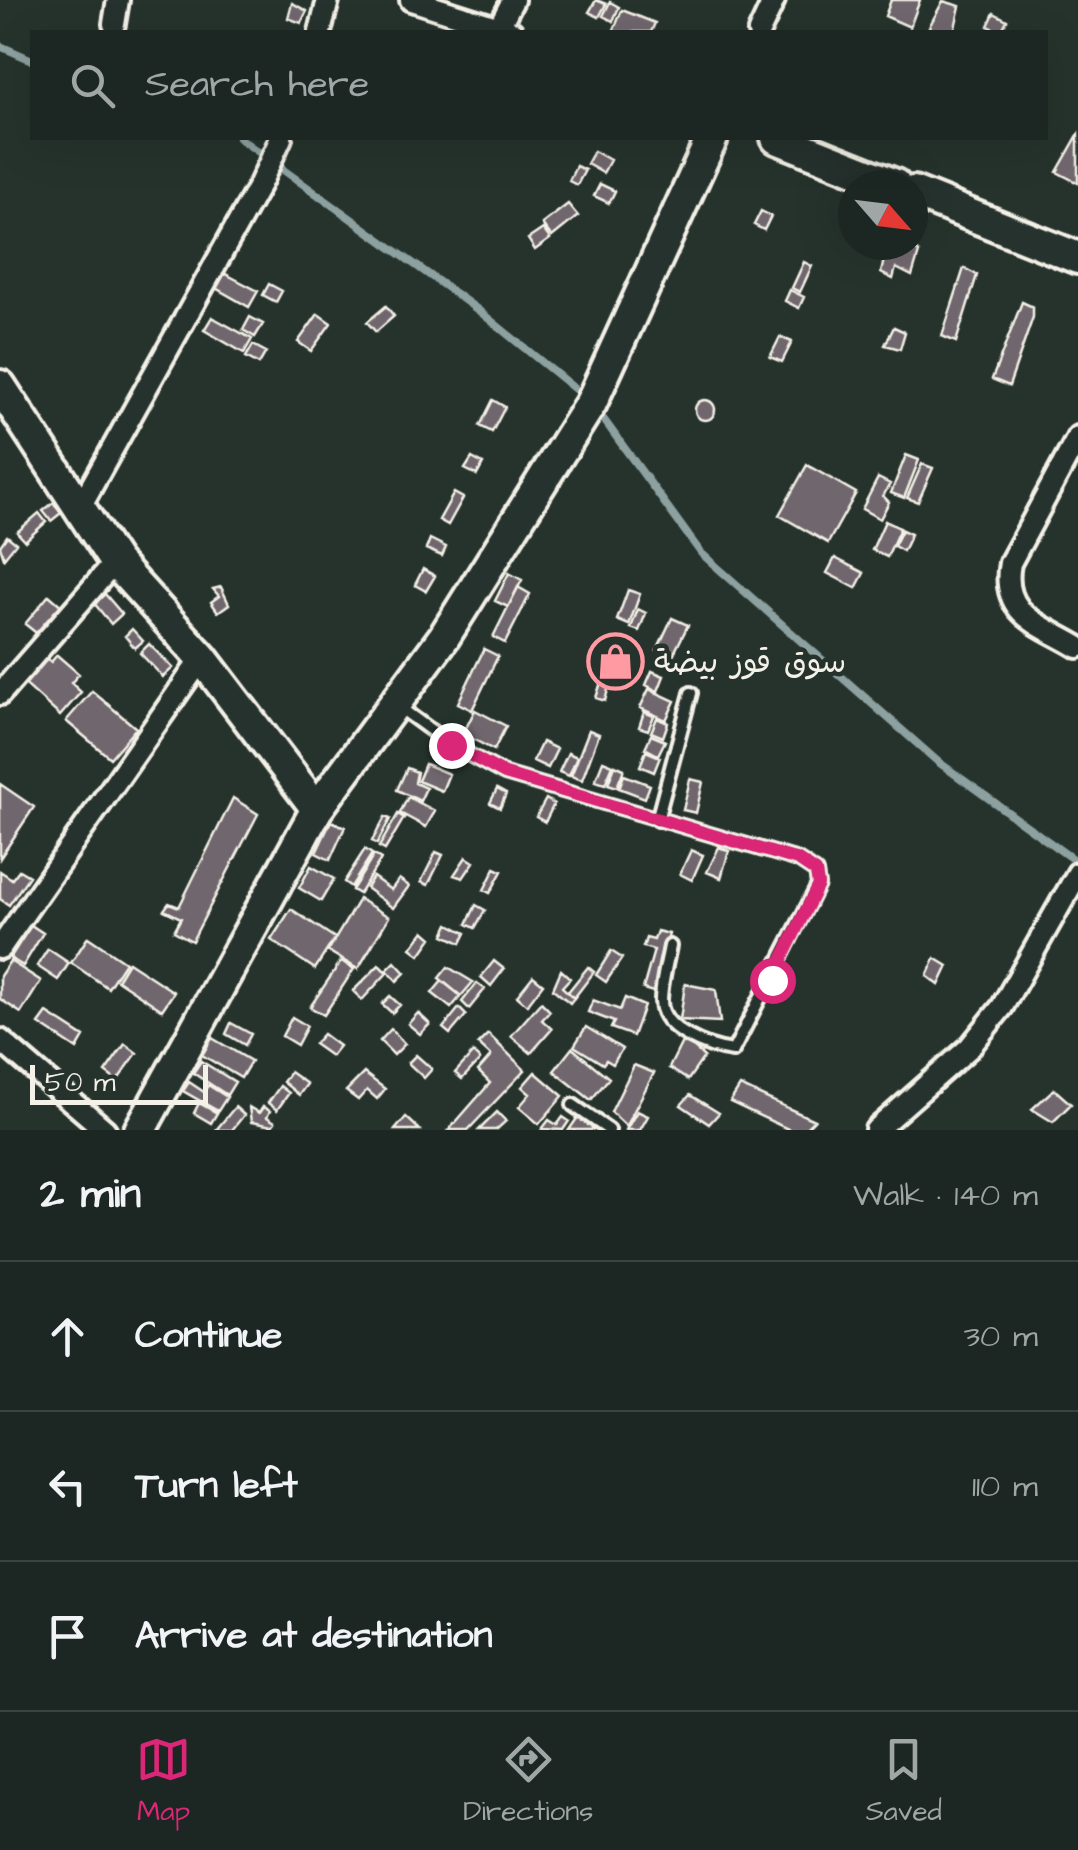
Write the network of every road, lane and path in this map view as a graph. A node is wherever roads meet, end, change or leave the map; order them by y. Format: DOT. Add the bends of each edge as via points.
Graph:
graph roads {
  1 [pos="118,0"];
  2 [pos="328,0"];
  3 [pos="411,0"];
  4 [pos="513,0"];
  5 [pos="774,0"];
  6 [pos="114,24"];
  7 [pos="320,30"];
  8 [pos="505,30"];
  9 [pos="760,30"];
  10 [pos="280,140"];
  11 [pos="711,140"];
  12 [pos="782,140"];
  13 [pos="857,170"];
  14 [pos="928,198"];
  15 [pos="1078,258"];
  16 [pos="4,400"];
  17 [pos="1078,437"];
  18 [pos="80,506"];
  19 [pos="115,562"];
  20 [pos="1078,647"];
  21 [pos="202,658"];
  22 [pos="692,693"];
  23 [pos="0,694"];
  24 [pos="397,705"];
  25 [pos="317,809"];
  26 [pos="657,820"];
  27 [pos="1078,873"];
  28 [pos="670,946"];
  29 [pos="0,948"];
  30 [pos="0,1040"];
  31 [pos="573,1106"];
  32 [pos="105,1130"];
  33 [pos="140,1130"];
  34 [pos="609,1130"];
  35 [pos="876,1130"];
  1 -- 6 [label="street"];
  2 -- 7 [label="street"];
  3 -- 8 [label="street"];
  4 -- 8 [label="street"];
  5 -- 9 [label="street"];
  10 -- 18 [label="street"];
  11 -- 24 [label="main road" via="591,403"];
  12 -- 13 [label="main road"];
  14 -- 15 [label="main road"];
  16 -- 18 [label="main road"];
  17 -- 20 [label="street" via="1010,563 1006,585 1012,604"];
  18 -- 19 [label="main road"];
  19 -- 21 [label="main road"];
  19 -- 23 [label="street"];
  21 -- 25 [label="main road"];
  21 -- 29 [label="street"];
  22 -- 26 [label="lane"];
  24 -- 25 [label="main road"];
  24 -- 26 [label="lane" via="505,774"];
  25 -- 33 [label="main road"];
  26 -- 28 [label="lane" via="798,860 816,872 818,885 733,1051 668,1021 660,1004"];
  27 -- 35 [label="street" via="1002,1006 969,1048"];
  30 -- 32 [label="street"];
  31 -- 34 [label="lane"];
}
